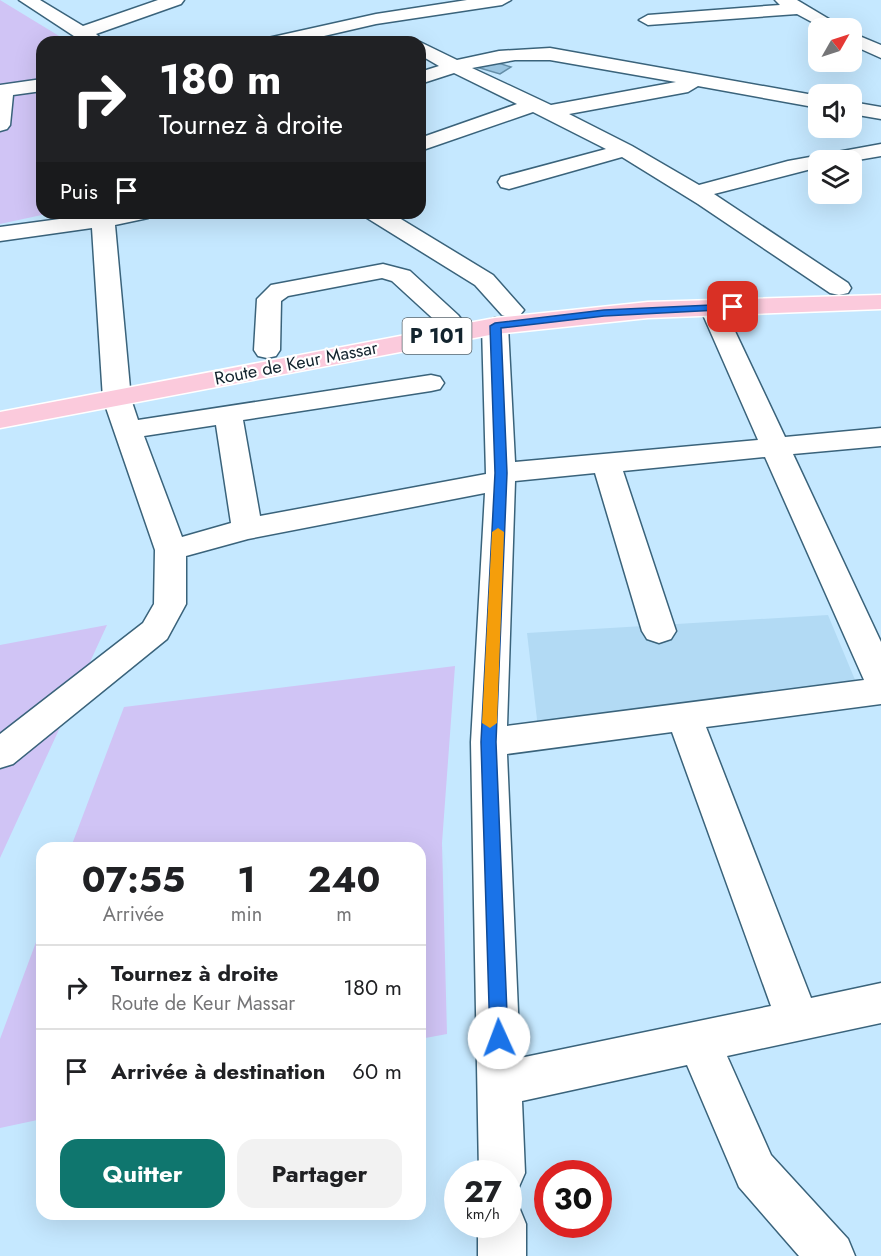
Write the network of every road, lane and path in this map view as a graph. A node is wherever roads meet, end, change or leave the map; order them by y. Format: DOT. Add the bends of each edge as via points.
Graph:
graph roads {
  1 [pos="28,0"];
  2 [pos="176,0"];
  3 [pos="502,0"];
  4 [pos="640,0"];
  5 [pos="459,4"];
  6 [pos="792,5"];
  7 [pos="362,7"];
  8 [pos="816,18"];
  9 [pos="376,19"];
  10 [pos="648,20"];
  11 [pos="87,36"];
  12 [pos="91,36"];
  13 [pos="301,36"];
  14 [pos="401,36"];
  15 [pos="881,37"];
  16 [pos="862,38"];
  17 [pos="862,43"];
  18 [pos="426,51"];
  19 [pos="881,52"];
  20 [pos="454,67"];
  21 [pos="651,71"];
  22 [pos="426,76"];
  23 [pos="707,83"];
  24 [pos="36,86"];
  25 [pos="808,100"];
  26 [pos="544,107"];
  27 [pos="862,110"];
  28 [pos="881,113"];
  29 [pos="0,125"];
  30 [pos="426,143"];
  31 [pos="625,150"];
  32 [pos="881,150"];
  33 [pos="862,153"];
  34 [pos="808,164"];
  35 [pos="509,182"];
  36 [pos="697,192"];
  37 [pos="108,219"];
  38 [pos="385,219"];
  39 [pos="103,220"];
  40 [pos="0,234"];
  41 [pos="881,286"];
  42 [pos="838,288"];
  43 [pos="881,302"];
  44 [pos="712,308"];
  45 [pos="503,318"];
  46 [pos="449,320"];
  47 [pos="267,350"];
  48 [pos="431,383"];
  49 [pos="116,389"];
  50 [pos="0,398"];
  51 [pos="228,413"];
  52 [pos="0,420"];
  53 [pos="127,430"];
  54 [pos="881,437"];
  55 [pos="777,446"];
  56 [pos="606,463"];
  57 [pos="501,477"];
  58 [pos="248,529"];
  59 [pos="171,550"];
  60 [pos="659,631"];
  61 [pos="881,679"];
  62 [pos="881,691"];
  63 [pos="684,717"];
  64 [pos="489,742"];
  65 [pos="0,754"];
  66 [pos="881,1003"];
  67 [pos="798,1021"];
  68 [pos="699,1042"];
  69 [pos="501,1084"];
  70 [pos="502,1160"];
  71 [pos="502,1238"];
  72 [pos="502,1256"];
  73 [pos="831,1256"];
  1 -- 11 [label="street"];
  2 -- 12 [label="street"];
  3 -- 5 [label="street"];
  4 -- 10 [label="street"];
  5 -- 9 [label="street"];
  6 -- 8 [label="street"];
  6 -- 10 [label="street"];
  7 -- 9 [label="street"];
  9 -- 13 [label="street"];
  9 -- 14 [label="street"];
  10 -- 21 [label="street"];
  15 -- 16 [label="street"];
  17 -- 19 [label="street"];
  18 -- 20 [label="street"];
  20 -- 21 [label="street" via="489,56 525,53 579,57"];
  20 -- 22 [label="street"];
  20 -- 26 [label="street"];
  21 -- 23 [label="street"];
  23 -- 25 [label="street"];
  23 -- 26 [label="street"];
  24 -- 29 [label="street" via="4,90"];
  26 -- 30 [label="street"];
  26 -- 31 [label="street"];
  27 -- 28 [label="street"];
  31 -- 35 [label="street"];
  31 -- 36 [label="street"];
  32 -- 33 [label="street"];
  34 -- 36 [label="street"];
  36 -- 42 [label="street"];
  37 -- 39 [label="street"];
  38 -- 45 [label="street" via="484,279"];
  39 -- 40 [label="street"];
  39 -- 49 [label="street"];
  41 -- 42 [label="main road, Route de Keur Massar / P 101"];
  42 -- 45 [label="main road, Route de Keur Massar / P 101" via="598,302"];
  43 -- 44 [label="main road, Route de Keur Massar / P 101"];
  44 -- 45 [label="main road, Route de Keur Massar / P 101"];
  44 -- 55 [label="street"];
  45 -- 46 [label="main road, Route de Keur Massar / P 101"];
  45 -- 49 [label="main road, Route de Keur Massar / P 101"];
  45 -- 57 [label="street"];
  46 -- 47 [label="main road, Route de Keur Massar / P 101"];
  46 -- 47 [label="street" via="401,276 383,271 273,294 269,299"];
  47 -- 49 [label="main road, Route de Keur Massar / P 101"];
  48 -- 51 [label="street"];
  49 -- 50 [label="main road, Route de Keur Massar / P 101"];
  49 -- 52 [label="main road, Route de Keur Massar / P 101"];
  49 -- 53 [label="street"];
  51 -- 53 [label="street"];
  51 -- 58 [label="street"];
  53 -- 59 [label="street"];
  54 -- 55 [label="street"];
  55 -- 56 [label="street"];
  55 -- 61 [label="street"];
  56 -- 57 [label="street"];
  56 -- 60 [label="street"];
  57 -- 58 [label="street"];
  57 -- 64 [label="street"];
  58 -- 59 [label="street"];
  59 -- 65 [label="street" via="170,604 155,631"];
  62 -- 63 [label="street"];
  63 -- 64 [label="street"];
  63 -- 67 [label="street"];
  64 -- 69 [label="street"];
  66 -- 67 [label="street"];
  67 -- 68 [label="street"];
  68 -- 69 [label="street"];
  68 -- 73 [label="street" via="755,1171"];
  69 -- 70 [label="street"];
  71 -- 72 [label="street"];
}
